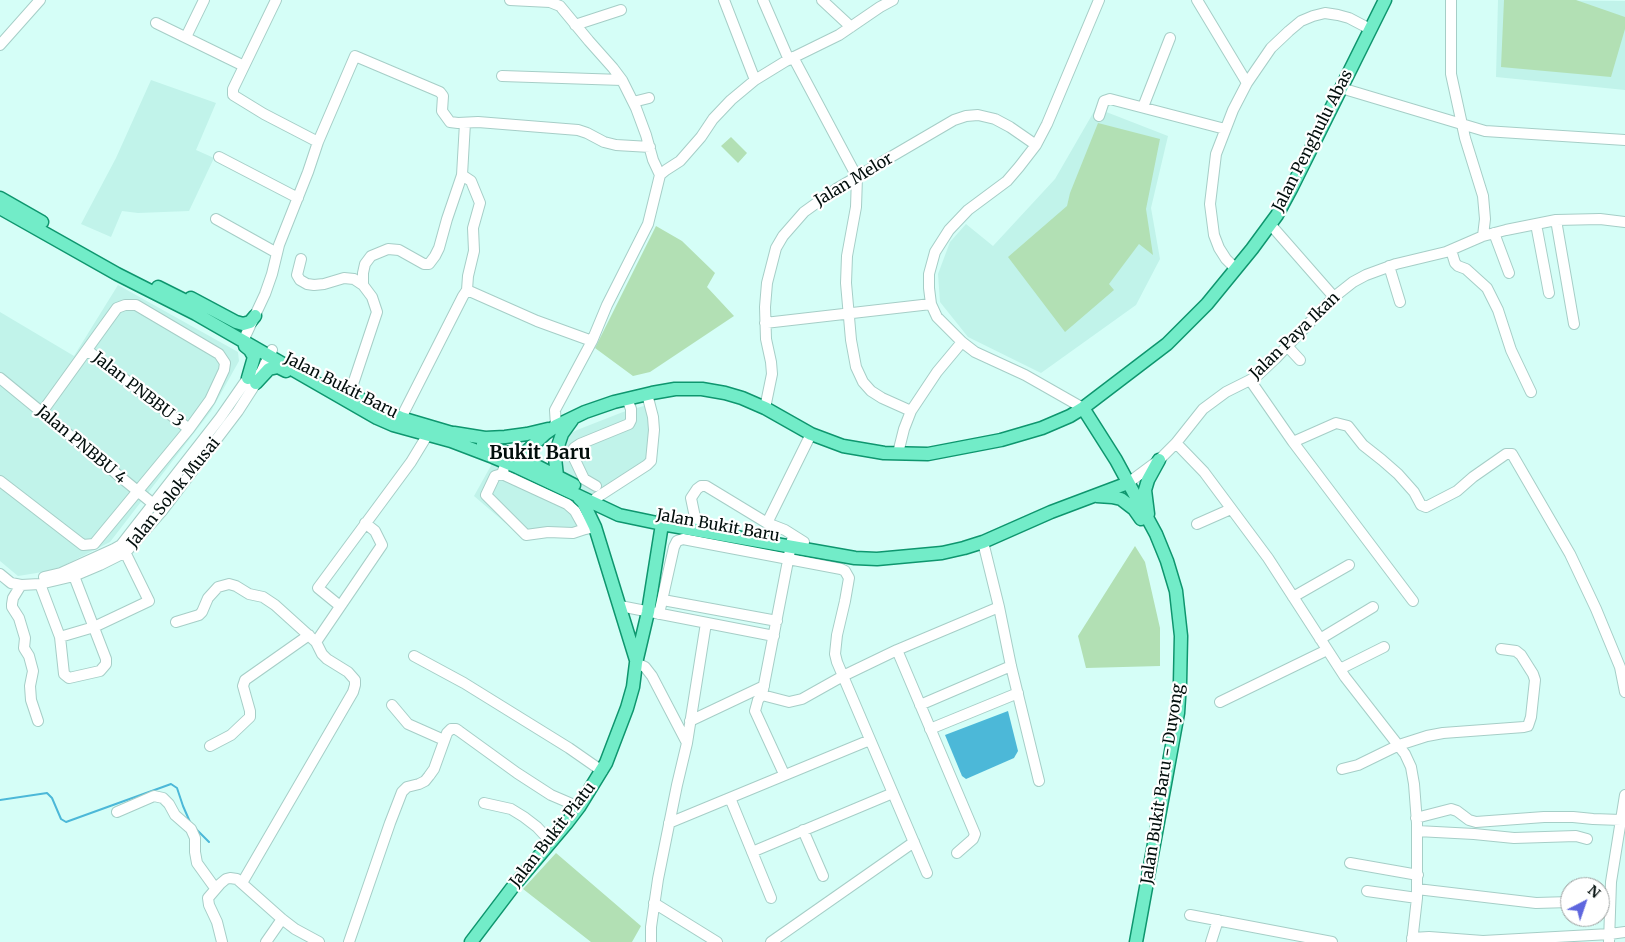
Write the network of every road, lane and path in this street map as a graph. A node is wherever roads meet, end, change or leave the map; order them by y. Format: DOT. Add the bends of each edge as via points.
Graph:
graph roads {
  1 [pos="40,0"];
  2 [pos="204,0"];
  3 [pos="276,0"];
  4 [pos="510,0"];
  5 [pos="724,0"];
  6 [pos="763,0"];
  7 [pos="822,0"];
  8 [pos="894,0"];
  9 [pos="1099,0"];
  10 [pos="1197,0"];
  11 [pos="1385,0"];
  12 [pos="1451,0"];
  13 [pos="560,3"];
  14 [pos="621,10"];
  15 [pos="156,23"];
  16 [pos="575,25"];
  17 [pos="851,27"];
  18 [pos="1370,29"];
  19 [pos="186,37"];
  20 [pos="1170,38"];
  21 [pos="0,46"];
  22 [pos="791,58"];
  23 [pos="244,66"];
  24 [pos="502,76"];
  25 [pos="622,80"];
  26 [pos="755,80"];
  27 [pos="1247,83"];
  28 [pos="1341,88"];
  29 [pos="649,98"];
  30 [pos="633,102"];
  31 [pos="1143,107"];
  32 [pos="1099,116"];
  33 [pos="465,123"];
  34 [pos="1462,125"];
  35 [pos="1226,129"];
  36 [pos="1625,140"];
  37 [pos="318,142"];
  38 [pos="1036,145"];
  39 [pos="650,147"];
  40 [pos="219,157"];
  41 [pos="462,175"];
  42 [pos="660,175"];
  43 [pos="857,177"];
  44 [pos="0,198"];
  45 [pos="298,198"];
  46 [pos="0,208"];
  47 [pos="216,219"];
  48 [pos="1556,220"];
  49 [pos="1625,222"];
  50 [pos="1270,224"];
  51 [pos="1536,224"];
  52 [pos="1494,233"];
  53 [pos="1483,236"];
  54 [pos="1451,250"];
  55 [pos="278,253"];
  56 [pos="300,258"];
  57 [pos="1389,266"];
  58 [pos="1236,269"];
  59 [pos="1508,273"];
  60 [pos="363,285"];
  61 [pos="163,289"];
  62 [pos="465,293"];
  63 [pos="1549,293"];
  64 [pos="1334,297"];
  65 [pos="1400,302"];
  66 [pos="172,304"];
  67 [pos="931,304"];
  68 [pos="849,313"];
  69 [pos="255,316"];
  70 [pos="765,323"];
  71 [pos="1574,324"];
  72 [pos="245,338"];
  73 [pos="592,341"];
  74 [pos="962,342"];
  75 [pos="1287,346"];
  76 [pos="87,350"];
  77 [pos="267,351"];
  78 [pos="1300,360"];
  79 [pos="0,378"];
  80 [pos="1250,380"];
  81 [pos="252,381"];
  82 [pos="1531,392"];
  83 [pos="350,393"];
  84 [pos="647,394"];
  85 [pos="627,399"];
  86 [pos="356,406"];
  87 [pos="765,408"];
  88 [pos="1083,408"];
  89 [pos="911,411"];
  90 [pos="42,412"];
  91 [pos="401,418"];
  92 [pos="573,418"];
  93 [pos="556,426"];
  94 [pos="188,429"];
  95 [pos="428,431"];
  96 [pos="449,432"];
  97 [pos="812,434"];
  98 [pos="1292,442"];
  99 [pos="1176,443"];
  100 [pos="898,453"];
  101 [pos="1159,460"];
  102 [pos="512,465"];
  103 [pos="557,476"];
  104 [pos="0,481"];
  105 [pos="1128,483"];
  106 [pos="138,492"];
  107 [pos="596,492"];
  108 [pos="577,496"];
  109 [pos="1087,497"];
  110 [pos="158,508"];
  111 [pos="1231,509"];
  112 [pos="663,520"];
  113 [pos="768,522"];
  114 [pos="365,524"];
  115 [pos="1150,524"];
  116 [pos="1197,524"];
  117 [pos="696,526"];
  118 [pos="590,528"];
  119 [pos="983,542"];
  120 [pos="794,547"];
  121 [pos="123,548"];
  122 [pos="1167,561"];
  123 [pos="1348,565"];
  124 [pos="0,574"];
  125 [pos="74,576"];
  126 [pos="16,584"];
  127 [pos="40,584"];
  128 [pos="1292,596"];
  129 [pos="662,600"];
  130 [pos="1412,601"];
  131 [pos="340,606"];
  132 [pos="620,606"];
  133 [pos="999,607"];
  134 [pos="1372,608"];
  135 [pos="653,613"];
  136 [pos="777,621"];
  137 [pos="176,622"];
  138 [pos="706,623"];
  139 [pos="94,627"];
  140 [pos="774,636"];
  141 [pos="60,638"];
  142 [pos="312,638"];
  143 [pos="1320,639"];
  144 [pos="1384,647"];
  145 [pos="1501,649"];
  146 [pos="897,650"];
  147 [pos="1327,650"];
  148 [pos="414,656"];
  149 [pos="636,662"];
  150 [pos="1011,666"];
  151 [pos="1340,669"];
  152 [pos="843,676"];
  153 [pos="763,690"];
  154 [pos="1625,692"];
  155 [pos="1018,693"];
  156 [pos="1220,702"];
  157 [pos="392,705"];
  158 [pos="920,705"];
  159 [pos="38,721"];
  160 [pos="690,721"];
  161 [pos="930,729"];
  162 [pos="444,740"];
  163 [pos="870,740"];
  164 [pos="687,743"];
  165 [pos="1399,745"];
  166 [pos="210,746"];
  167 [pos="1342,769"];
  168 [pos="602,771"];
  169 [pos="784,774"];
  170 [pos="1039,781"];
  171 [pos="893,793"];
  172 [pos="1625,795"];
  173 [pos="730,798"];
  174 [pos="484,803"];
  175 [pos="579,807"];
  176 [pos="117,812"];
  177 [pos="1416,818"];
  178 [pos="1621,820"];
  179 [pos="669,822"];
  180 [pos="803,830"];
  181 [pos="1417,831"];
  182 [pos="1587,839"];
  183 [pos="551,842"];
  184 [pos="914,842"];
  185 [pos="752,852"];
  186 [pos="957,853"];
  187 [pos="1350,863"];
  188 [pos="927,873"];
  189 [pos="1418,875"];
  190 [pos="823,876"];
  191 [pos="242,882"];
  192 [pos="216,888"];
  193 [pos="1367,891"];
  194 [pos="1417,893"];
  195 [pos="1611,897"];
  196 [pos="771,898"];
  197 [pos="654,903"];
  198 [pos="1560,904"];
  199 [pos="1190,915"];
  200 [pos="282,919"];
  201 [pos="1218,920"];
  202 [pos="1625,932"];
  203 [pos="1609,938"];
  204 [pos="1412,940"];
  205 [pos="1483,941"];
  206 [pos="222,942"];
  207 [pos="266,942"];
  208 [pos="319,942"];
  209 [pos="349,942"];
  210 [pos="471,942"];
  211 [pos="651,942"];
  212 [pos="717,942"];
  213 [pos="771,942"];
  214 [pos="1136,942"];
  215 [pos="1211,942"];
  216 [pos="1332,942"];
  1 -- 21 [label="street"];
  2 -- 19 [label="street"];
  3 -- 23 [label="street"];
  4 -- 13 [label="street"];
  5 -- 26 [label="street"];
  6 -- 22 [label="street"];
  7 -- 17 [label="street"];
  8 -- 17 [label="street"];
  9 -- 38 [label="street"];
  10 -- 27 [label="street"];
  11 -- 18 [label="main road, Jalan Penghulu Abas"];
  12 -- 34 [label="street" via="1452,74"];
  13 -- 16 [label="street"];
  14 -- 16 [label="street"];
  15 -- 19 [label="street"];
  16 -- 25 [label="street"];
  17 -- 22 [label="street"];
  18 -- 27 [label="street" via="1350,18 1325,13 1301,21 1266,55"];
  18 -- 28 [label="main road, Jalan Penghulu Abas"];
  19 -- 23 [label="street"];
  20 -- 31 [label="street"];
  22 -- 26 [label="street"];
  22 -- 43 [label="street"];
  23 -- 37 [label="street" via="233,94"];
  24 -- 25 [label="street"];
  25 -- 30 [label="street"];
  26 -- 42 [label="street" via="713,119 680,162"];
  27 -- 35 [label="street"];
  28 -- 34 [label="street"];
  28 -- 50 [label="main road, Jalan Penghulu Abas"];
  29 -- 30 [label="street"];
  30 -- 39 [label="street"];
  31 -- 32 [label="street" via="1110,99 1104,101"];
  31 -- 35 [label="street"];
  33 -- 37 [label="street" via="450,122 445,117 440,92 355,56"];
  33 -- 39 [label="street" via="578,130 604,142"];
  33 -- 41 [label="street"];
  34 -- 36 [label="street" via="1485,131"];
  34 -- 53 [label="street" via="1483,196"];
  35 -- 58 [label="street" via="1216,154 1210,204 1219,248"];
  37 -- 45 [label="street"];
  38 -- 43 [label="street, Jalan Melor" via="996,119 966,116"];
  38 -- 67 [label="street" via="1007,181 968,210 941,240 929,274"];
  39 -- 42 [label="street"];
  40 -- 45 [label="street"];
  41 -- 60 [label="street" via="432,261 424,264 399,250 388,249 371,256 365,264"];
  41 -- 62 [label="street" via="471,181 480,203 473,228 474,251"];
  42 -- 73 [label="street" via="648,224"];
  43 -- 68 [label="street" via="846,283"];
  43 -- 70 [label="street, Jalan Melor" via="815,203 783,236 776,248 770,273"];
  44 -- 61 [label="main road, Jalan Bukit Baru" via="111,263"];
  45 -- 55 [label="street"];
  46 -- 66 [label="main road, Jalan Bukit Baru"];
  47 -- 55 [label="street"];
  48 -- 49 [label="street, Jalan Paya Ikan"];
  48 -- 51 [label="street, Jalan Paya Ikan"];
  48 -- 71 [label="street"];
  50 -- 58 [label="main road, Jalan Penghulu Abas"];
  50 -- 64 [label="street"];
  51 -- 52 [label="street, Jalan Paya Ikan"];
  51 -- 63 [label="street"];
  52 -- 53 [label="street, Jalan Paya Ikan"];
  52 -- 59 [label="street"];
  53 -- 54 [label="street, Jalan Paya Ikan"];
  54 -- 57 [label="street, Jalan Paya Ikan"];
  54 -- 82 [label="street" via="1455,263 1487,288"];
  55 -- 69 [label="street"];
  56 -- 60 [label="street" via="297,275 307,284 314,286 344,278 354,279"];
  57 -- 64 [label="street, Jalan Paya Ikan" via="1353,282"];
  57 -- 65 [label="street"];
  58 -- 88 [label="main road, Jalan Penghulu Abas" via="1167,344"];
  60 -- 83 [label="street" via="377,312"];
  61 -- 69 [label="main road" via="194,299 236,322 250,322"];
  61 -- 72 [label="main road, Jalan Bukit Baru" via="214,315"];
  62 -- 73 [label="street"];
  62 -- 91 [label="street"];
  64 -- 75 [label="street, Jalan Paya Ikan"];
  66 -- 72 [label="main road, Jalan Bukit Baru"];
  66 -- 81 [label="main road" via="250,350 254,357"];
  67 -- 68 [label="street"];
  67 -- 74 [label="street" via="937,317"];
  68 -- 70 [label="street"];
  68 -- 89 [label="street" via="856,367 863,382 877,394"];
  69 -- 72 [label="street"];
  70 -- 87 [label="street, Jalan Melor" via="772,374"];
  72 -- 77 [label="main road, Jalan Bukit Baru"];
  73 -- 93 [label="street" via="555,410"];
  74 -- 88 [label="street" via="975,352 1025,375"];
  74 -- 89 [label="street"];
  75 -- 78 [label="street"];
  75 -- 80 [label="street, Jalan Paya Ikan"];
  76 -- 90 [label="street"];
  76 -- 94 [label="street, Jalan PNBBU 3"];
  76 -- 94 [label="street" via="117,308 136,305 219,354 225,363 224,370 210,400"];
  77 -- 81 [label="street, Jalan Solok Musai"];
  77 -- 83 [label="main road, Jalan Bukit Baru"];
  77 -- 86 [label="main road, Jalan Bukit Baru" via="290,369"];
  79 -- 90 [label="street, Jalan PNBBU 4"];
  80 -- 98 [label="street"];
  80 -- 99 [label="street, Jalan Paya Ikan" via="1203,409"];
  81 -- 86 [label="main road" via="269,369 278,367"];
  81 -- 110 [label="street, Jalan Solok Musai" via="216,441"];
  83 -- 91 [label="main road, Jalan Bukit Baru"];
  84 -- 85 [label="main road, Jalan Penghulu Abas"];
  84 -- 87 [label="main road, Jalan Penghulu Abas" via="702,389 742,398"];
  84 -- 107 [label="street" via="654,430 651,460"];
  85 -- 92 [label="main road, Jalan Penghulu Abas"];
  85 -- 107 [label="street" via="631,409 629,424 574,448 574,458"];
  86 -- 95 [label="main road, Jalan Bukit Baru" via="392,425"];
  87 -- 97 [label="main road, Jalan Penghulu Abas"];
  88 -- 100 [label="main road, Jalan Penghulu Abas" via="1042,428 1001,440 928,454"];
  88 -- 105 [label="main road, Jalan Bukit Baru - Duyong"];
  89 -- 100 [label="street"];
  90 -- 106 [label="street, Jalan PNBBU 4"];
  91 -- 95 [label="main road, Jalan Bukit Baru"];
  92 -- 93 [label="main road, Jalan Penghulu Abas"];
  92 -- 103 [label="main road" via="559,441"];
  93 -- 96 [label="main road" via="505,438"];
  93 -- 102 [label="main road, Jalan Penghulu Abas"];
  94 -- 106 [label="street"];
  95 -- 96 [label="main road, Jalan Bukit Baru"];
  95 -- 102 [label="main road, Jalan Bukit Baru"];
  95 -- 114 [label="street" via="411,462"];
  96 -- 102 [label="main road, Jalan Bukit Baru"];
  97 -- 100 [label="main road, Jalan Penghulu Abas" via="843,446"];
  97 -- 113 [label="street"];
  98 -- 130 [label="street"];
  98 -- 154 [label="street" via="1342,423 1398,474 1426,507 1457,491 1506,454 1512,454 1558,531 1596,609 1620,667"];
  99 -- 101 [label="street, Jalan Paya Ikan"];
  99 -- 111 [label="street" via="1204,472"];
  101 -- 105 [label="street, Jalan Paya Ikan"];
  101 -- 115 [label="main road" via="1145,490"];
  102 -- 103 [label="main road, Jalan Bukit Baru"];
  102 -- 108 [label="main road, Jalan Bukit Baru"];
  102 -- 118 [label="street" via="567,504"];
  102 -- 118 [label="street" via="495,476 486,495 526,535 573,533"];
  103 -- 107 [label="main road, Jalan Bukit Baru"];
  104 -- 106 [label="street" via="82,545 94,544"];
  105 -- 109 [label="main road, Jalan Paya Ikan"];
  105 -- 115 [label="main road, Jalan Bukit Baru - Duyong"];
  106 -- 110 [label="street, Jalan PNBBU 4"];
  107 -- 112 [label="main road, Jalan Bukit Baru" via="628,509"];
  108 -- 112 [label="main road, Jalan Bukit Baru" via="619,515"];
  108 -- 118 [label="main road" via="583,502"];
  109 -- 119 [label="main road, Jalan Paya Ikan"];
  109 -- 122 [label="main road" via="1112,497 1127,503"];
  110 -- 121 [label="street, Jalan Solok Musai"];
  111 -- 116 [label="street"];
  111 -- 128 [label="street"];
  112 -- 117 [label="main road, Jalan Bukit Baru"];
  112 -- 135 [label="main road, Jalan Bukit Piatu"];
  113 -- 117 [label="street" via="701,486 691,498"];
  113 -- 120 [label="street" via="785,530"];
  114 -- 131 [label="street" via="375,531 382,545"];
  114 -- 131 [label="street" via="318,588"];
  115 -- 122 [label="main road, Jalan Bukit Baru - Duyong"];
  117 -- 120 [label="main road, Jalan Bukit Baru"];
  118 -- 132 [label="main road"];
  119 -- 120 [label="main road, Jalan Paya Ikan" via="949,551 877,559"];
  119 -- 133 [label="street"];
  120 -- 129 [label="street" via="677,541"];
  120 -- 136 [label="street"];
  120 -- 152 [label="street" via="848,574 835,654"];
  121 -- 125 [label="street, Jalan Solok Musai" via="100,565"];
  121 -- 126 [label="street, Jalan Solok Musai" via="61,573"];
  121 -- 139 [label="street" via="149,601"];
  122 -- 214 [label="main road, Jalan Bukit Baru - Duyong" via="1176,591 1181,636 1180,683"];
  123 -- 128 [label="street"];
  124 -- 126 [label="street"];
  125 -- 127 [label="street, Jalan Solok Musai"];
  125 -- 139 [label="street"];
  126 -- 127 [label="street, Jalan Solok Musai"];
  126 -- 159 [label="street" via="12,607 19,618 25,638 24,648 33,671 31,700"];
  127 -- 141 [label="street"];
  128 -- 143 [label="street"];
  129 -- 135 [label="street"];
  129 -- 136 [label="street"];
  131 -- 142 [label="street"];
  132 -- 135 [label="street"];
  132 -- 149 [label="main road"];
  133 -- 146 [label="street"];
  133 -- 150 [label="street"];
  134 -- 143 [label="street"];
  135 -- 138 [label="street"];
  135 -- 149 [label="main road, Jalan Bukit Piatu"];
  136 -- 140 [label="street"];
  137 -- 142 [label="street" via="199,615 212,592 229,584 268,599"];
  138 -- 140 [label="street"];
  138 -- 160 [label="street"];
  139 -- 141 [label="street"];
  139 -- 141 [label="street" via="106,659 100,671 69,678 64,672"];
  140 -- 153 [label="street"];
  142 -- 166 [label="street" via="245,680 242,686 250,717 231,735"];
  142 -- 191 [label="street" via="327,659 352,676 355,685"];
  143 -- 147 [label="street"];
  144 -- 151 [label="street"];
  145 -- 165 [label="street" via="1516,651 1533,674 1535,680 1528,726 1443,733"];
  146 -- 152 [label="street"];
  146 -- 158 [label="street"];
  147 -- 151 [label="street"];
  147 -- 156 [label="street"];
  148 -- 168 [label="street" via="554,738"];
  149 -- 164 [label="street" via="652,676"];
  149 -- 168 [label="main road, Jalan Bukit Piatu" via="627,708"];
  150 -- 155 [label="street"];
  150 -- 158 [label="street"];
  151 -- 165 [label="street"];
  152 -- 153 [label="street" via="795,702"];
  152 -- 163 [label="street"];
  153 -- 160 [label="street"];
  153 -- 169 [label="street" via="755,711"];
  155 -- 161 [label="street"];
  155 -- 170 [label="street"];
  157 -- 162 [label="street" via="408,724"];
  158 -- 161 [label="street"];
  160 -- 164 [label="street"];
  161 -- 186 [label="street" via="975,834"];
  162 -- 175 [label="street" via="449,731 456,729 551,795"];
  162 -- 209 [label="street" via="430,776 402,792"];
  163 -- 169 [label="street"];
  163 -- 171 [label="street"];
  164 -- 179 [label="street"];
  165 -- 167 [label="street" via="1358,765"];
  165 -- 177 [label="street" via="1411,766"];
  168 -- 175 [label="main road, Jalan Bukit Piatu"];
  169 -- 173 [label="street"];
  171 -- 180 [label="street"];
  171 -- 184 [label="street"];
  172 -- 178 [label="street"];
  173 -- 179 [label="street"];
  173 -- 185 [label="street"];
  174 -- 183 [label="street" via="511,809 537,827"];
  175 -- 183 [label="main road, Jalan Bukit Piatu"];
  176 -- 192 [label="street" via="154,796 163,798 191,829 197,863"];
  177 -- 178 [label="street" via="1451,809 1476,822 1544,817"];
  177 -- 181 [label="street"];
  178 -- 195 [label="street"];
  179 -- 197 [label="street"];
  180 -- 185 [label="street"];
  180 -- 190 [label="street"];
  181 -- 182 [label="street"];
  181 -- 189 [label="street"];
  183 -- 210 [label="main road, Jalan Bukit Piatu"];
  184 -- 188 [label="street"];
  184 -- 213 [label="street"];
  185 -- 196 [label="street"];
  187 -- 189 [label="street"];
  189 -- 194 [label="street"];
  191 -- 192 [label="street" via="226,879"];
  191 -- 200 [label="street"];
  192 -- 206 [label="street" via="208,898"];
  193 -- 194 [label="street"];
  194 -- 198 [label="street"];
  194 -- 204 [label="street"];
  195 -- 203 [label="street"];
  197 -- 211 [label="street"];
  197 -- 212 [label="street"];
  199 -- 201 [label="street"];
  200 -- 207 [label="street"];
  200 -- 208 [label="street"];
  201 -- 215 [label="street"];
  201 -- 216 [label="street"];
  202 -- 203 [label="street"];
  203 -- 205 [label="street"];
  204 -- 205 [label="street" via="1429,937"];
}
